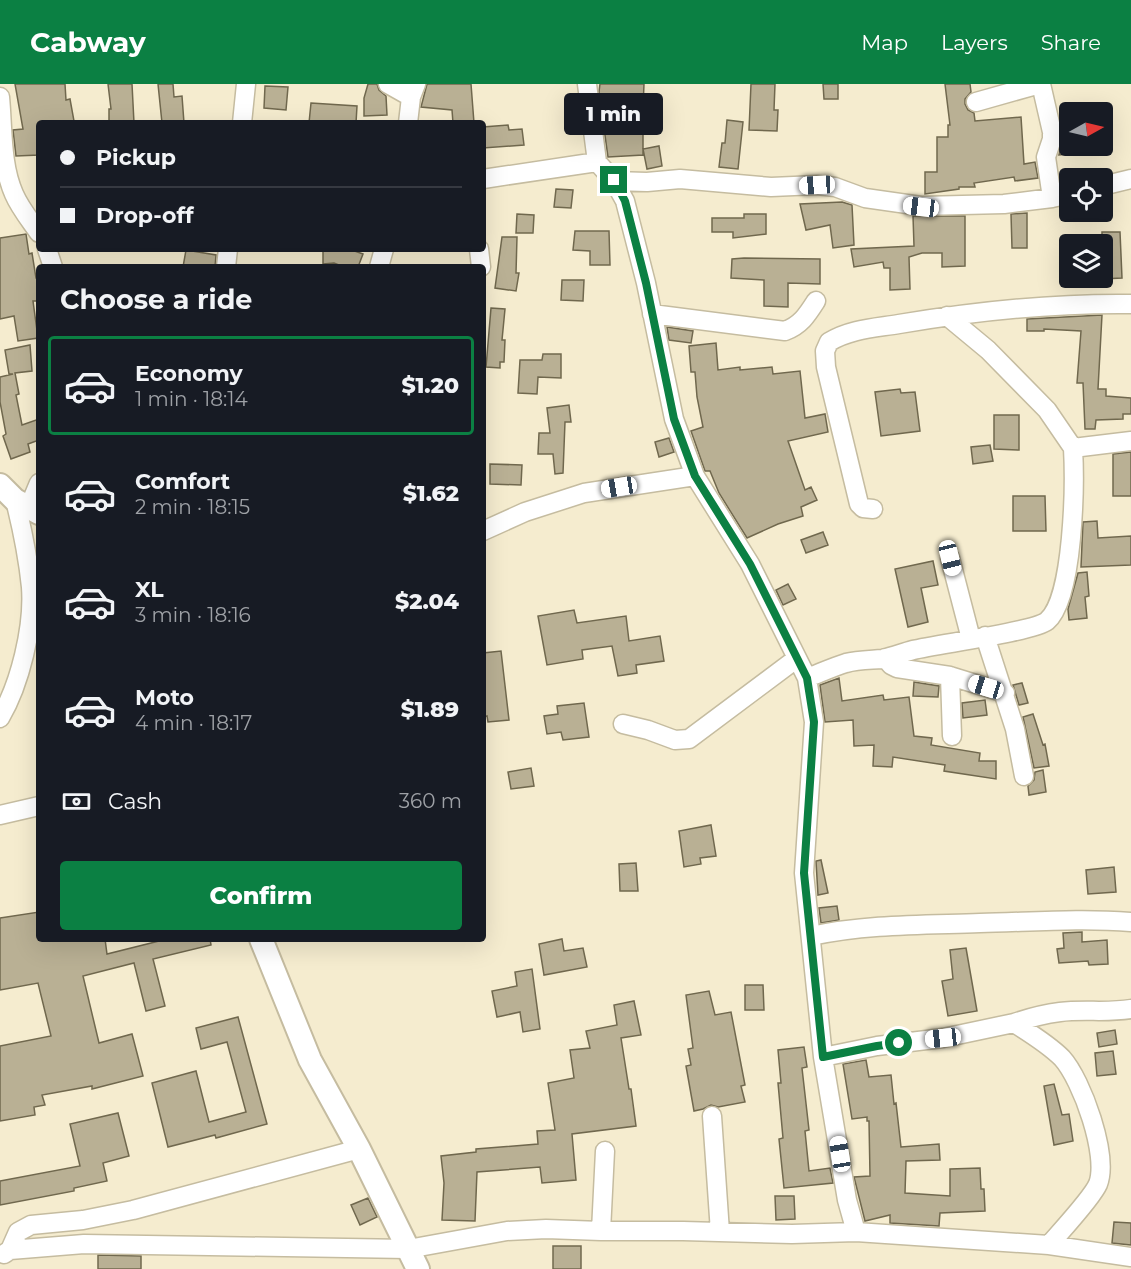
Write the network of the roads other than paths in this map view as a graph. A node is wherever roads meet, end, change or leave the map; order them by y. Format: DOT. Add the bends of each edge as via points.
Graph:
graph roads {
  1 [pos="246,84"];
  2 [pos="388,84"];
  3 [pos="587,84"];
  4 [pos="1041,84"];
  5 [pos="413,91"];
  6 [pos="0,97"];
  7 [pos="976,102"];
  8 [pos="242,120"];
  9 [pos="408,120"];
  10 [pos="597,162"];
  11 [pos="486,179"];
  12 [pos="1131,179"];
  13 [pos="614,180"];
  14 [pos="1113,183"];
  15 [pos="1059,191"];
  16 [pos="1059,196"];
  17 [pos="36,229"];
  18 [pos="816,301"];
  19 [pos="1131,304"];
  20 [pos="652,314"];
  21 [pos="947,316"];
  22 [pos="1131,441"];
  23 [pos="1073,447"];
  24 [pos="695,476"];
  25 [pos="36,485"];
  26 [pos="14,497"];
  27 [pos="873,509"];
  28 [pos="486,530"];
  29 [pos="950,558"];
  30 [pos="978,638"];
  31 [pos="32,656"];
  32 [pos="885,658"];
  33 [pos="796,659"];
  34 [pos="950,676"];
  35 [pos="807,678"];
  36 [pos="1005,693"];
  37 [pos="0,718"];
  38 [pos="623,724"];
  39 [pos="952,736"];
  40 [pos="1024,776"];
  41 [pos="36,807"];
  42 [pos="0,815"];
  43 [pos="1131,922"];
  44 [pos="811,936"];
  45 [pos="262,942"];
  46 [pos="1131,1009"];
  47 [pos="1014,1023"];
  48 [pos="823,1057"];
  49 [pos="712,1116"];
  50 [pos="359,1149"];
  51 [pos="605,1150"];
  52 [pos="601,1231"];
  53 [pos="720,1232"];
  54 [pos="856,1232"];
  55 [pos="1049,1245"];
  56 [pos="408,1249"];
  57 [pos="5,1253"];
  58 [pos="1131,1257"];
  59 [pos="418,1269"];
  1 -- 8 [label="street"];
  2 -- 5 [label="street"];
  3 -- 10 [label="street"];
  4 -- 7 [label="street"];
  4 -- 15 [label="street" via="1052,132 1046,157"];
  5 -- 9 [label="street"];
  6 -- 17 [label="street" via="10,182"];
  10 -- 11 [label="street"];
  10 -- 13 [label="street"];
  12 -- 14 [label="street"];
  13 -- 16 [label="street" via="680,179 771,187 817,185 921,207 1004,204"];
  13 -- 20 [label="street" via="625,201"];
  18 -- 20 [label="street" via="797,327 785,331"];
  19 -- 21 [label="street" via="1028,306"];
  20 -- 24 [label="street" via="674,419"];
  21 -- 23 [label="street" via="988,350 1047,410"];
  21 -- 27 [label="street" via="852,331 829,342 825,351 860,504"];
  22 -- 23 [label="street"];
  23 -- 30 [label="street" via="1070,556 1053,614 1045,623"];
  24 -- 28 [label="street" via="584,493"];
  24 -- 33 [label="street" via="750,564"];
  25 -- 26 [label="street"];
  26 -- 31 [label="street" via="31,589"];
  29 -- 30 [label="street"];
  30 -- 32 [label="street"];
  30 -- 36 [label="street"];
  31 -- 37 [label="street"];
  32 -- 34 [label="street" via="897,668"];
  32 -- 35 [label="street" via="846,663"];
  33 -- 35 [label="street"];
  33 -- 38 [label="street" via="689,739 675,740"];
  34 -- 36 [label="street"];
  34 -- 39 [label="street"];
  35 -- 44 [label="street" via="814,722 804,873"];
  36 -- 40 [label="street"];
  41 -- 42 [label="street"];
  43 -- 44 [label="street" via="922,925 839,930"];
  44 -- 48 [label="street"];
  45 -- 50 [label="street" via="310,1059"];
  46 -- 47 [label="street" via="1062,1011"];
  47 -- 48 [label="street"];
  47 -- 55 [label="street" via="1064,1060 1077,1080 1098,1137 1102,1172 1097,1186"];
  48 -- 54 [label="street"];
  49 -- 53 [label="street"];
  50 -- 56 [label="street"];
  50 -- 57 [label="street" via="133,1210 31,1225 18,1232"];
  51 -- 52 [label="street"];
  52 -- 53 [label="street"];
  52 -- 56 [label="street" via="507,1231"];
  53 -- 54 [label="street"];
  54 -- 55 [label="street"];
  55 -- 58 [label="street"];
  56 -- 57 [label="street" via="84,1244"];
  56 -- 59 [label="street"];
}
